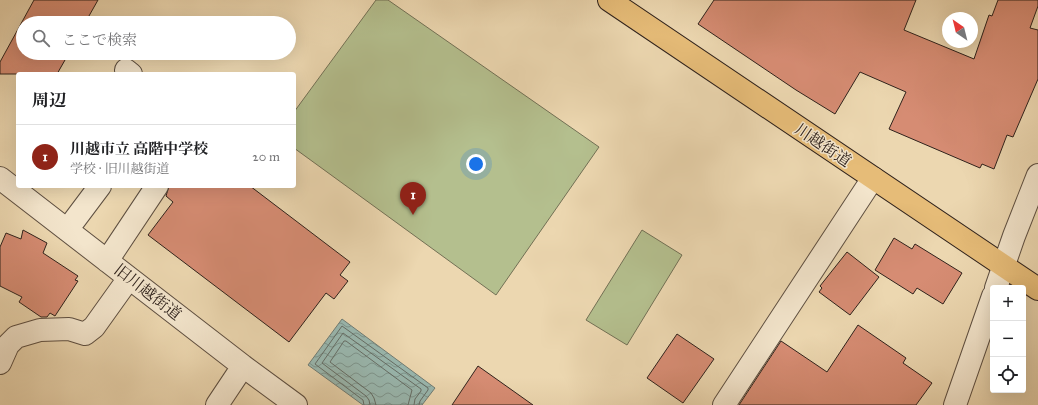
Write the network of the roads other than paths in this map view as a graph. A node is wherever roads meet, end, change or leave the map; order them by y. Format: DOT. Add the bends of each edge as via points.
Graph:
graph roads {
  1 [pos="609,0"];
  2 [pos="1038,175"];
  3 [pos="0,178"];
  4 [pos="873,178"];
  5 [pos="98,188"];
  6 [pos="156,188"];
  7 [pos="67,230"];
  8 [pos="107,261"];
  9 [pos="1003,265"];
  10 [pos="129,278"];
  11 [pos="997,285"];
  12 [pos="1038,289"];
  13 [pos="990,305"];
  14 [pos="0,363"];
  15 [pos="243,366"];
  16 [pos="217,405"];
  17 [pos="296,405"];
  18 [pos="724,405"];
  19 [pos="955,405"];
  1 -- 4 [label="highway, 川越街道"];
  2 -- 9 [label="street"];
  3 -- 7 [label="street, 旧川越街道"];
  4 -- 9 [label="highway, 川越街道"];
  4 -- 18 [label="street"];
  5 -- 7 [label="street"];
  6 -- 8 [label="street"];
  7 -- 8 [label="street, 旧川越街道"];
  8 -- 10 [label="street, 旧川越街道"];
  9 -- 11 [label="street"];
  9 -- 12 [label="highway, 川越街道"];
  10 -- 14 [label="street" via="94,327 85,334 69,329 40,330 16,337 8,345"];
  10 -- 15 [label="street, 旧川越街道"];
  13 -- 19 [label="street"];
  15 -- 16 [label="street"];
  15 -- 17 [label="street, 旧川越街道"];
}
